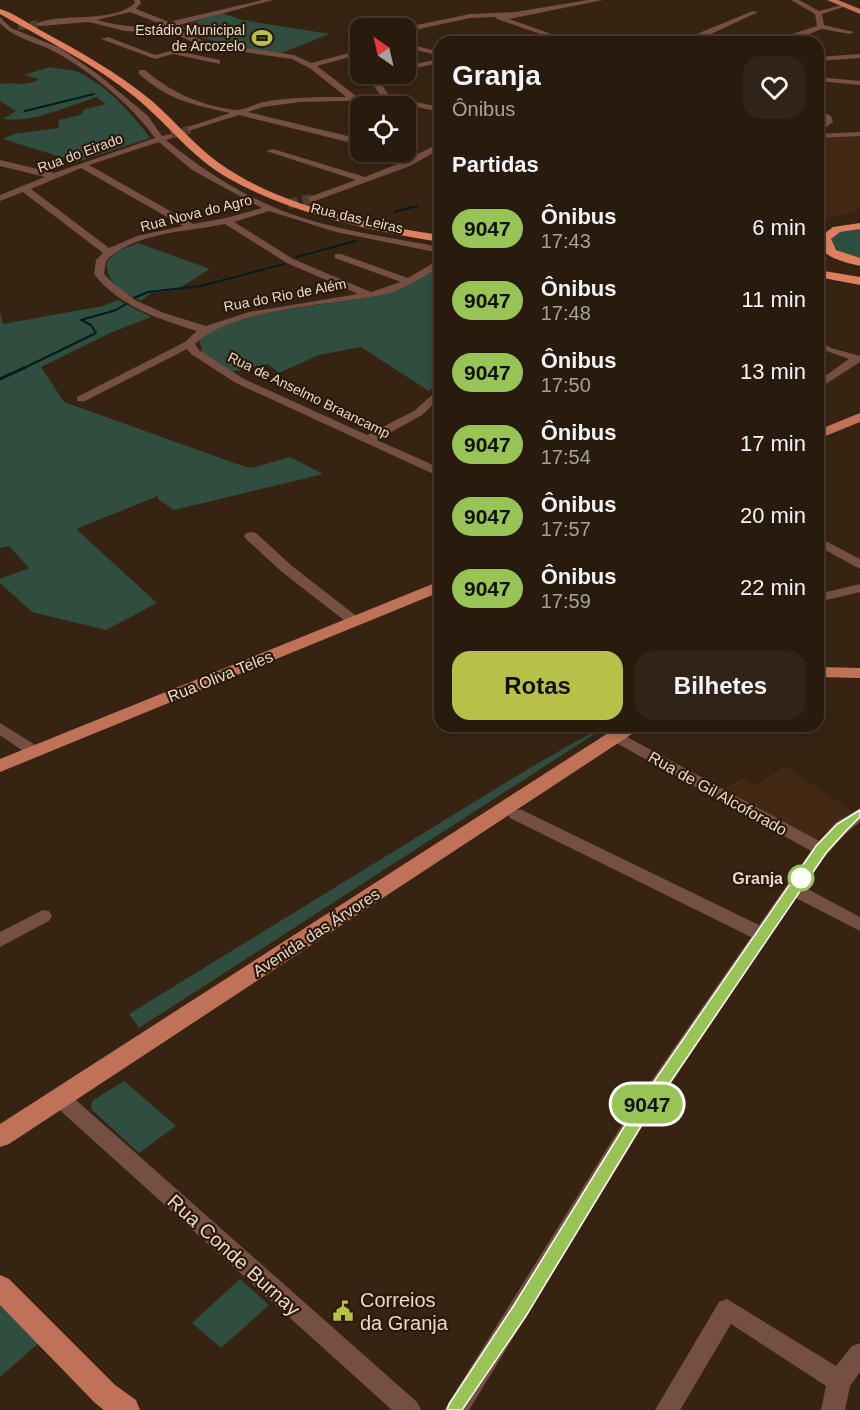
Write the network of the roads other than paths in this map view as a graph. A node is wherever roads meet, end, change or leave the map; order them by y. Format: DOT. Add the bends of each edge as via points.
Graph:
graph roads {
  1 [pos="137,0"];
  2 [pos="270,0"];
  3 [pos="600,0"];
  4 [pos="794,0"];
  5 [pos="856,0"];
  6 [pos="838,3"];
  7 [pos="0,6"];
  8 [pos="131,10"];
  9 [pos="0,11"];
  10 [pos="755,12"];
  11 [pos="860,12"];
  12 [pos="818,13"];
  13 [pos="515,14"];
  14 [pos="488,15"];
  15 [pos="0,19"];
  16 [pos="504,19"];
  17 [pos="89,20"];
  18 [pos="40,24"];
  19 [pos="167,25"];
  20 [pos="18,26"];
  21 [pos="416,26"];
  22 [pos="821,27"];
  23 [pos="3,28"];
  24 [pos="850,32"];
  25 [pos="553,36"];
  26 [pos="700,36"];
  27 [pos="795,36"];
  28 [pos="105,39"];
  29 [pos="204,44"];
  30 [pos="416,48"];
  31 [pos="434,52"];
  32 [pos="173,53"];
  33 [pos="350,55"];
  34 [pos="860,57"];
  35 [pos="824,59"];
  36 [pos="217,62"];
  37 [pos="434,62"];
  38 [pos="311,65"];
  39 [pos="416,66"];
  40 [pos="142,72"];
  41 [pos="824,78"];
  42 [pos="824,79"];
  43 [pos="860,82"];
  44 [pos="350,96"];
  45 [pos="350,99"];
  46 [pos="416,105"];
  47 [pos="434,109"];
  48 [pos="239,113"];
  49 [pos="824,116"];
  50 [pos="824,128"];
  51 [pos="191,129"];
  52 [pos="824,134"];
  53 [pos="860,134"];
  54 [pos="171,135"];
  55 [pos="160,139"];
  56 [pos="350,140"];
  57 [pos="434,149"];
  58 [pos="270,151"];
  59 [pos="418,158"];
  60 [pos="1,164"];
  61 [pos="82,165"];
  62 [pos="54,176"];
  63 [pos="367,180"];
  64 [pos="24,188"];
  65 [pos="0,198"];
  66 [pos="312,199"];
  67 [pos="288,204"];
  68 [pos="269,208"];
  69 [pos="226,221"];
  70 [pos="860,224"];
  71 [pos="191,227"];
  72 [pos="824,230"];
  73 [pos="434,233"];
  74 [pos="434,238"];
  75 [pos="434,249"];
  76 [pos="109,252"];
  77 [pos="338,256"];
  78 [pos="860,264"];
  79 [pos="824,266"];
  80 [pos="434,267"];
  81 [pos="824,267"];
  82 [pos="860,270"];
  83 [pos="824,275"];
  84 [pos="408,281"];
  85 [pos="860,281"];
  86 [pos="370,294"];
  87 [pos="203,329"];
  88 [pos="189,344"];
  89 [pos="824,348"];
  90 [pos="859,359"];
  91 [pos="824,382"];
  92 [pos="434,397"];
  93 [pos="81,399"];
  94 [pos="860,417"];
  95 [pos="824,432"];
  96 [pos="367,440"];
  97 [pos="434,470"];
  98 [pos="251,536"];
  99 [pos="824,544"];
  100 [pos="860,565"];
  101 [pos="434,588"];
  102 [pos="860,588"];
  103 [pos="824,597"];
  104 [pos="354,621"];
  105 [pos="824,672"];
  106 [pos="860,673"];
  107 [pos="0,728"];
  108 [pos="622,732"];
  109 [pos="626,732"];
  110 [pos="35,752"];
  111 [pos="0,766"];
  112 [pos="516,814"];
  113 [pos="860,814"];
  114 [pos="821,849"];
  115 [pos="794,889"];
  116 [pos="43,916"];
  117 [pos="860,925"];
  118 [pos="763,935"];
  119 [pos="0,940"];
  120 [pos="61,1099"];
  121 [pos="0,1137"];
  122 [pos="0,1287"];
  123 [pos="860,1354"];
  124 [pos="839,1381"];
  125 [pos="126,1410"];
  126 [pos="409,1410"];
  127 [pos="456,1410"];
  128 [pos="667,1410"];
  129 [pos="833,1410"];
  1 -- 8 [label="street"];
  2 -- 19 [label="street"];
  3 -- 13 [label="street"];
  4 -- 12 [label="street"];
  5 -- 6 [label="street"];
  6 -- 11 [label="main road"];
  6 -- 12 [label="street"];
  7 -- 73 [label="highway" via="117,72 148,94 204,147 241,172 285,193 349,214"];
  8 -- 17 [label="street"];
  8 -- 19 [label="street"];
  9 -- 74 [label="highway" via="108,73 139,96 193,150 230,175 275,196 342,218"];
  10 -- 26 [label="street"];
  12 -- 22 [label="street"];
  13 -- 14 [label="street"];
  13 -- 16 [label="street"];
  14 -- 16 [label="street"];
  14 -- 21 [label="street"];
  15 -- 23 [label="street"];
  16 -- 25 [label="street"];
  17 -- 18 [label="street"];
  17 -- 19 [label="street" via="129,30"];
  19 -- 29 [label="street"];
  20 -- 23 [label="street"];
  22 -- 24 [label="street"];
  22 -- 27 [label="street"];
  23 -- 55 [label="street, Rua das Leiras" via="57,50 96,77 145,118"];
  28 -- 32 [label="street" via="155,57"];
  29 -- 32 [label="street"];
  29 -- 38 [label="street" via="294,57"];
  30 -- 31 [label="street"];
  32 -- 36 [label="street"];
  33 -- 38 [label="street"];
  34 -- 35 [label="street"];
  34 -- 41 [label="street"];
  37 -- 39 [label="street"];
  38 -- 44 [label="street"];
  40 -- 48 [label="street" via="160,88 186,100"];
  42 -- 43 [label="street"];
  45 -- 48 [label="street" via="277,102"];
  46 -- 47 [label="street"];
  48 -- 51 [label="street"];
  48 -- 56 [label="street"];
  49 -- 50 [label="street" via="829,123"];
  52 -- 53 [label="street"];
  54 -- 55 [label="street, Rua do Eirado"];
  55 -- 61 [label="street, Rua do Eirado"];
  55 -- 68 [label="street, Rua das Leiras" via="206,176"];
  57 -- 59 [label="street"];
  58 -- 63 [label="street"];
  59 -- 63 [label="street"];
  60 -- 62 [label="street"];
  61 -- 62 [label="street, Rua do Eirado"];
  61 -- 71 [label="street"];
  62 -- 64 [label="street, Rua do Eirado"];
  63 -- 66 [label="street"];
  64 -- 65 [label="street, Rua do Eirado"];
  64 -- 76 [label="street"];
  67 -- 68 [label="street, Rua Nova do Agro"];
  68 -- 69 [label="street, Rua Nova do Agro"];
  68 -- 75 [label="street, Rua das Leiras" via="336,229"];
  69 -- 71 [label="street, Rua Nova do Agro"];
  69 -- 86 [label="street" via="290,261"];
  70 -- 72 [label="highway"];
  70 -- 78 [label="highway" via="837,229 825,238 824,244 837,255"];
  71 -- 76 [label="street, Rua Nova do Agro"];
  76 -- 87 [label="street" via="99,267 108,286 151,312"];
  77 -- 84 [label="street"];
  78 -- 79 [label="highway"];
  80 -- 84 [label="street, Rua do Rio de Além"];
  81 -- 82 [label="highway"];
  83 -- 85 [label="highway"];
  84 -- 86 [label="street, Rua do Rio de Além"];
  86 -- 87 [label="street, Rua do Rio de Além" via="256,314"];
  87 -- 88 [label="street"];
  88 -- 93 [label="street"];
  88 -- 96 [label="street, Rua de Anselmo Braancamp" via="204,359 240,381"];
  89 -- 90 [label="street"];
  90 -- 91 [label="street"];
  92 -- 96 [label="street" via="418,413"];
  94 -- 95 [label="main road"];
  96 -- 97 [label="street, Rua de Anselmo Braancamp"];
  98 -- 104 [label="street"];
  99 -- 100 [label="street"];
  101 -- 104 [label="main road, Rua Oliva Teles"];
  102 -- 103 [label="street"];
  104 -- 110 [label="main road, Rua Oliva Teles"];
  105 -- 106 [label="main road"];
  107 -- 110 [label="street"];
  108 -- 120 [label="main road, Avenida das Árvores"];
  109 -- 114 [label="street, Rua de Gil Alcoforado"];
  110 -- 111 [label="main road, Rua Oliva Teles"];
  112 -- 118 [label="street"];
  113 -- 114 [label="street" via="841,827"];
  114 -- 115 [label="street"];
  115 -- 117 [label="street"];
  115 -- 118 [label="street"];
  116 -- 119 [label="street"];
  118 -- 127 [label="street" via="640,1113"];
  120 -- 121 [label="main road, Avenida das Árvores"];
  120 -- 126 [label="street, Rua Conde Burnay"];
  122 -- 125 [label="main road" via="105,1394"];
  123 -- 124 [label="street"];
  124 -- 128 [label="street" via="728,1309"];
  124 -- 129 [label="street"];
}
